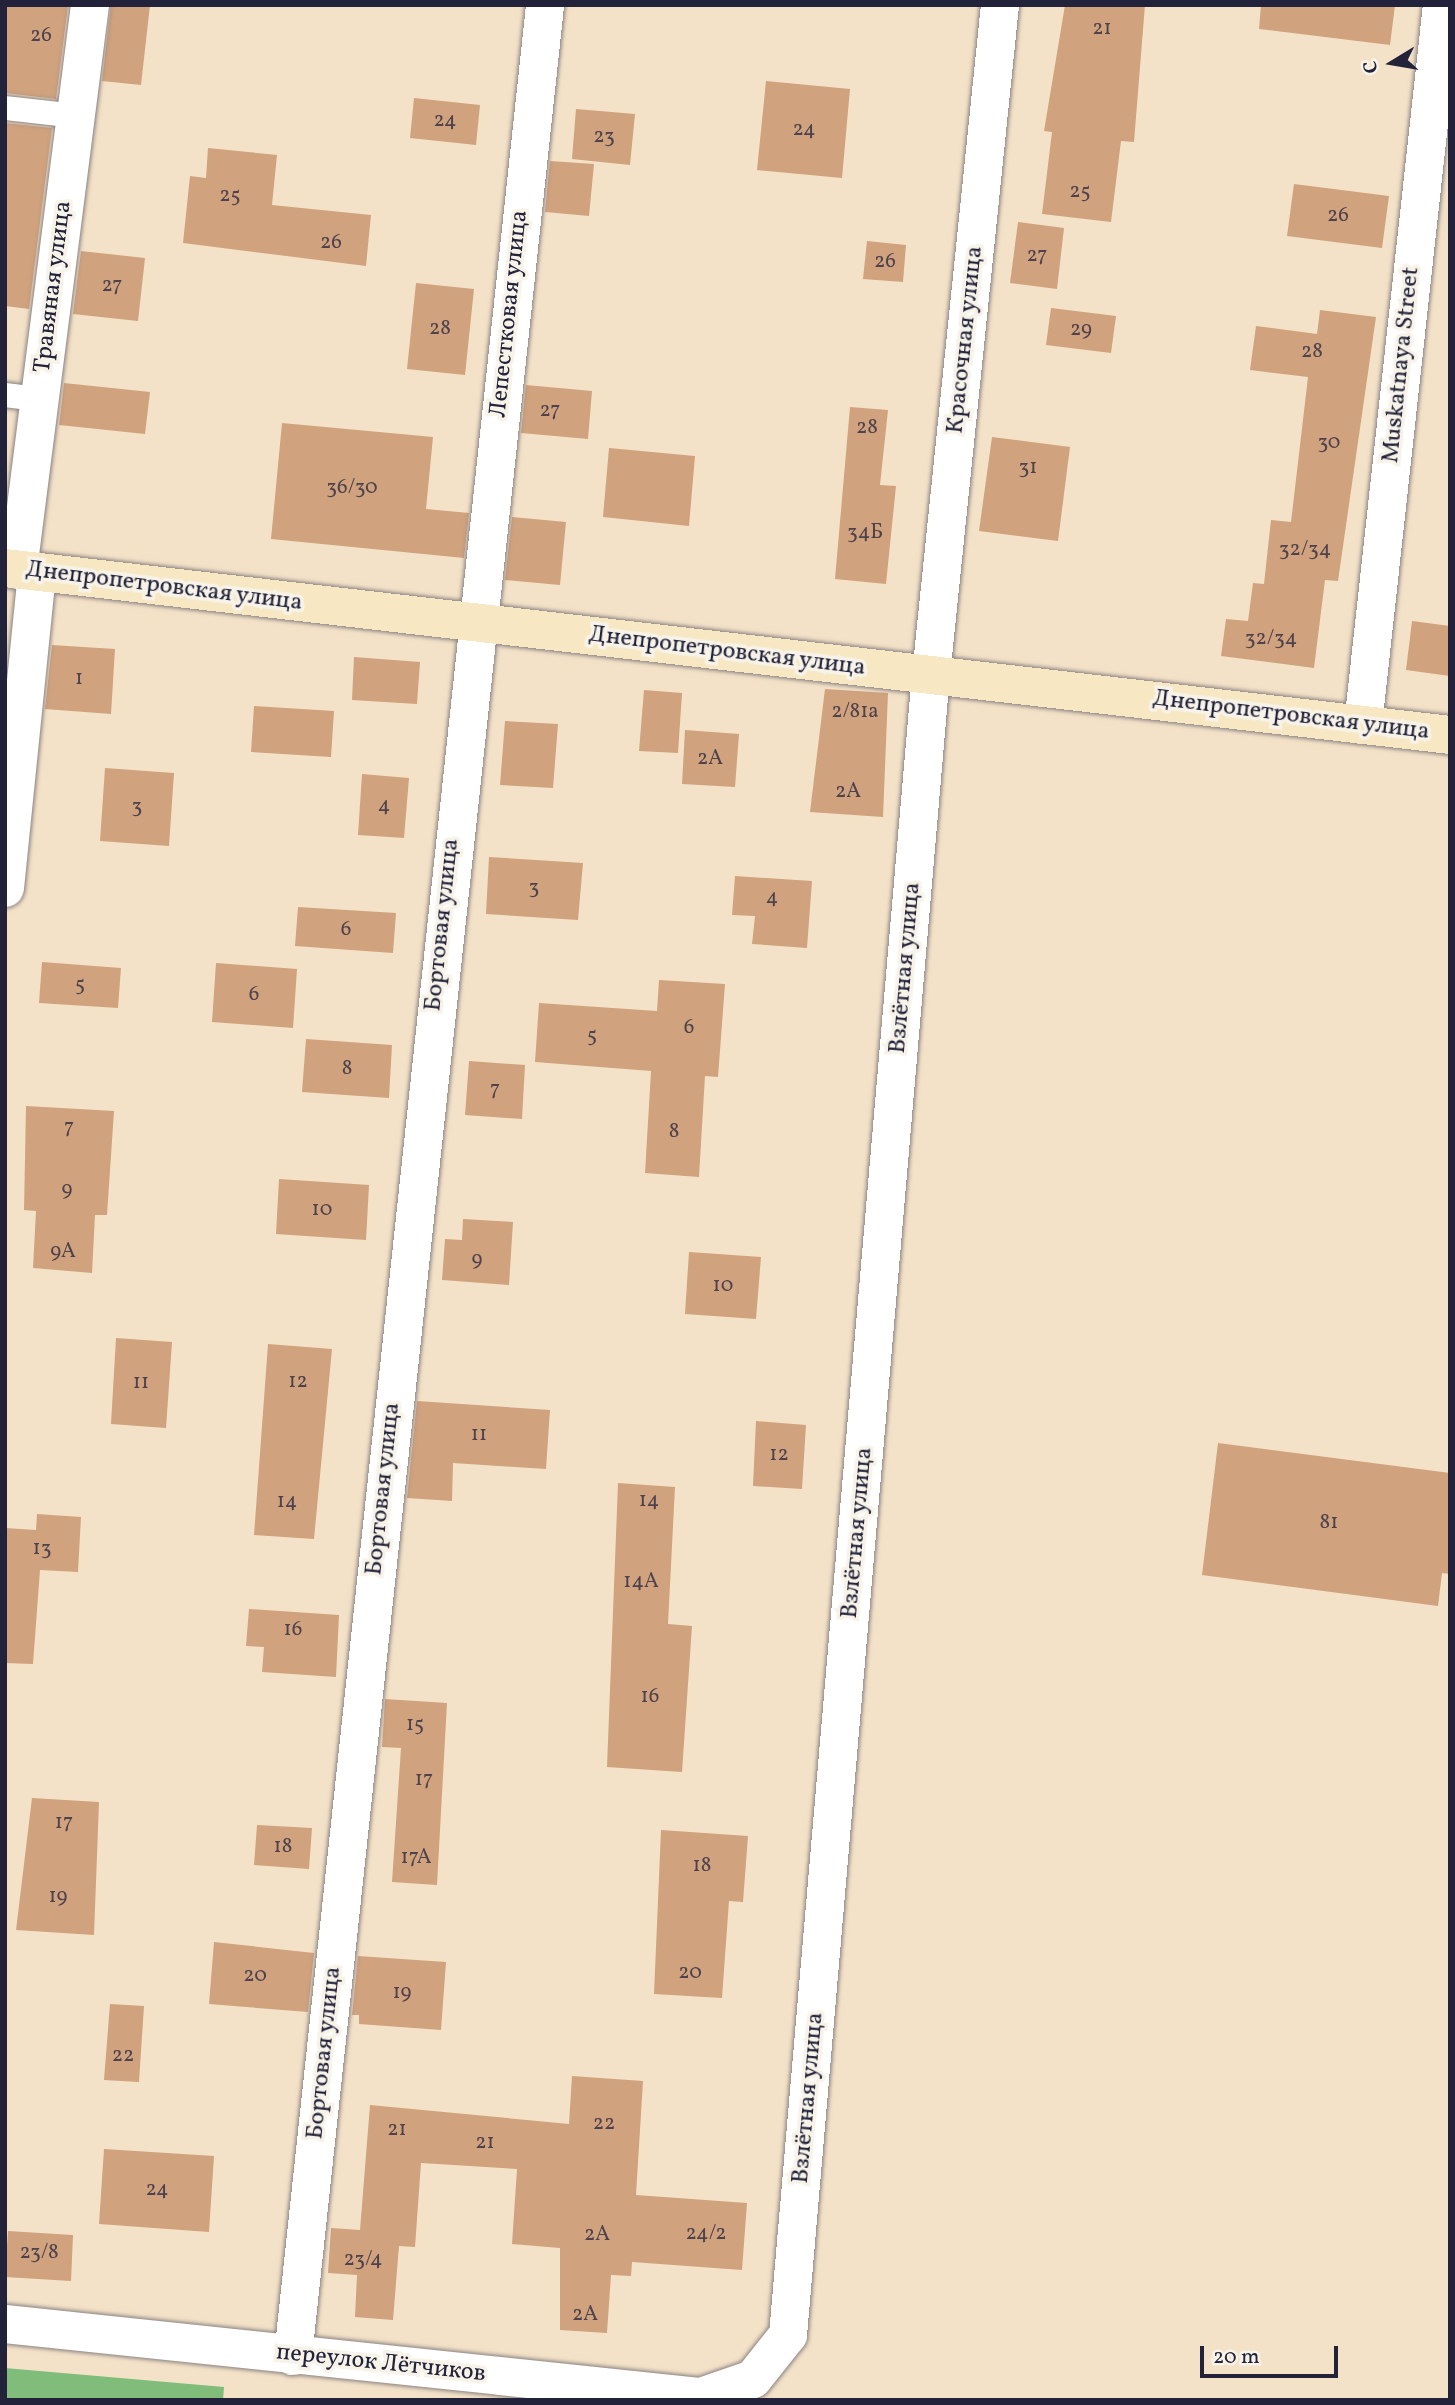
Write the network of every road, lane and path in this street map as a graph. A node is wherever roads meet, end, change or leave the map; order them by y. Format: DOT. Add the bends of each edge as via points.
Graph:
graph roads {
  1 [pos="90,5"];
  2 [pos="545,5"];
  3 [pos="1000,5"];
  4 [pos="1442,5"];
  5 [pos="5,108"];
  6 [pos="76,116"];
  7 [pos="22,397"];
  8 [pos="20,570"];
  9 [pos="475,622"];
  10 [pos="932,675"];
  11 [pos="1363,725"];
  12 [pos="1450,735"];
  13 [pos="5,888"];
  14 [pos="5,2324"];
  15 [pos="293,2356"];
  16 [pos="753,2379"];
  1 -- 6 [label="street, Травяная улица"];
  2 -- 9 [label="street, Лепестковая улица"];
  3 -- 10 [label="street, Красочная улица"];
  4 -- 11 [label="street, Muskatnaya Street"];
  5 -- 6 [label="lane"];
  6 -- 7 [label="street, Травяная улица"];
  7 -- 8 [label="street, Травяная улица"];
  8 -- 9 [label="street, Днепропетровская улица"];
  8 -- 13 [label="street, Травяная улица"];
  9 -- 10 [label="street, Днепропетровская улица"];
  9 -- 15 [label="street, Бортовая улица"];
  10 -- 11 [label="street, Днепропетровская улица"];
  10 -- 16 [label="street, Взлётная улица" via="789,2335"];
  11 -- 12 [label="street, Днепропетровская улица"];
  14 -- 15 [label="street, переулок Лётчиков"];
  15 -- 16 [label="street, переулок Лётчиков" via="701,2397"];
}
